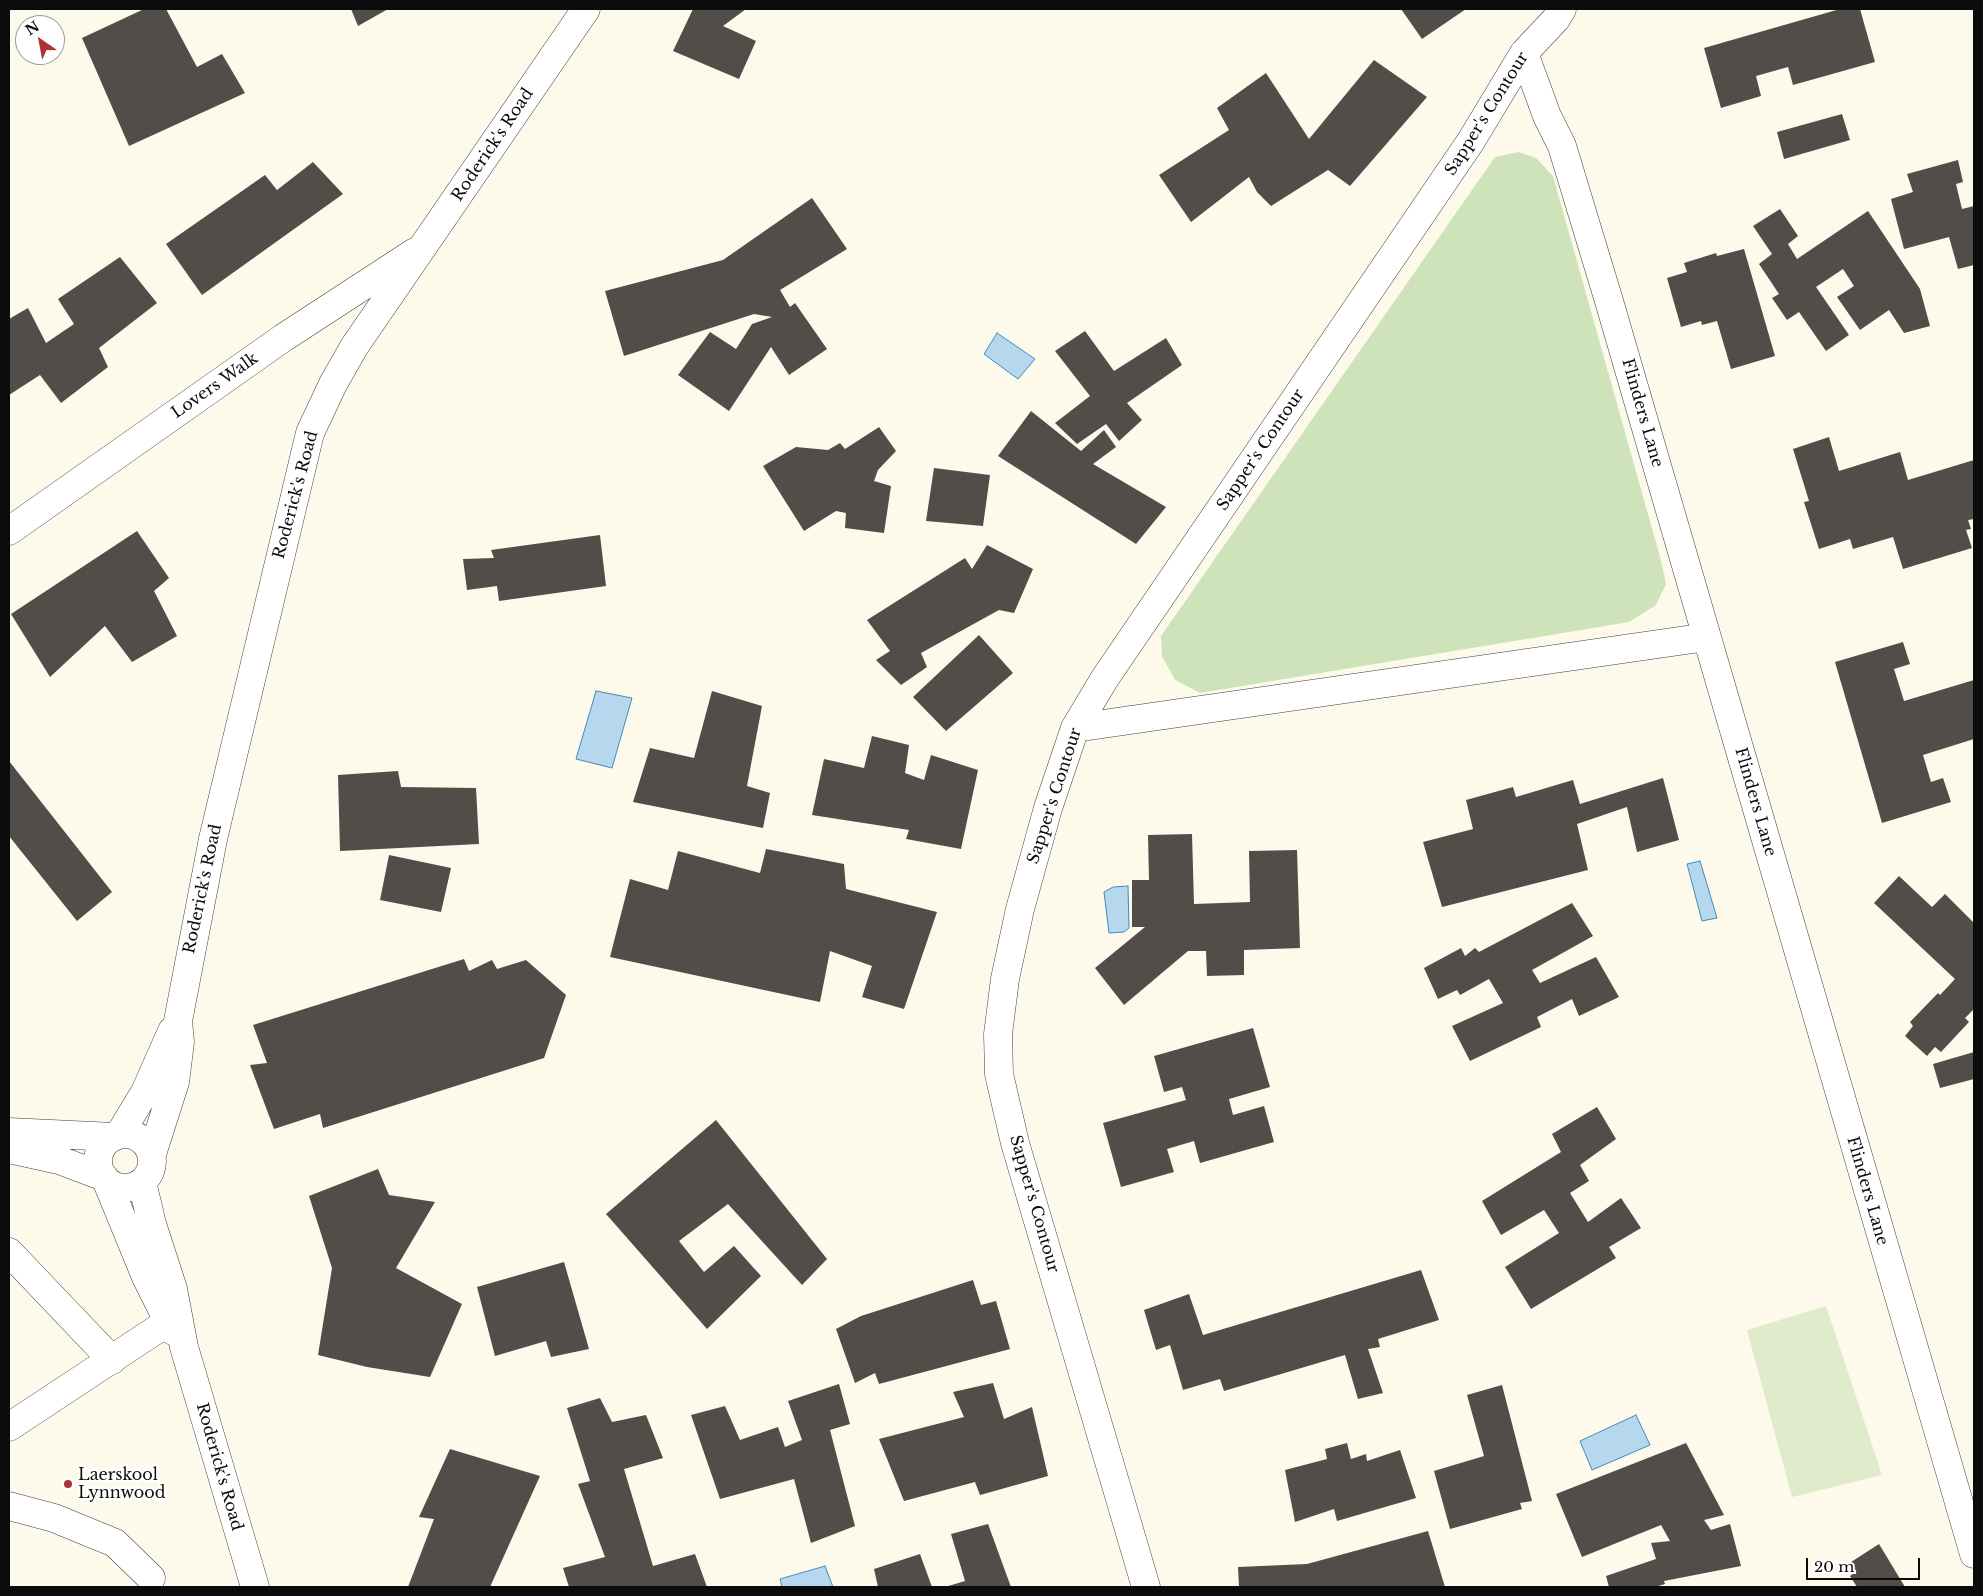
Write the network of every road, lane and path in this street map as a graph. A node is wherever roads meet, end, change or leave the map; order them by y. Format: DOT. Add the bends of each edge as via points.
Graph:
graph roads {
  1 [pos="586,9"];
  2 [pos="1562,9"];
  3 [pos="1524,53"];
  4 [pos="425,245"];
  5 [pos="9,531"];
  6 [pos="1707,637"];
  7 [pos="1075,728"];
  8 [pos="178,1021"];
  9 [pos="9,1132"];
  10 [pos="116,1136"];
  11 [pos="9,1149"];
  12 [pos="152,1154"];
  13 [pos="106,1179"];
  14 [pos="142,1182"];
  15 [pos="9,1252"];
  16 [pos="168,1322"];
  17 [pos="184,1347"];
  18 [pos="112,1360"];
  19 [pos="9,1428"];
  20 [pos="9,1506"];
  21 [pos="1974,1554"];
  22 [pos="151,1578"];
  23 [pos="255,1587"];
  24 [pos="1146,1587"];
  1 -- 4 [label="street, Roderick's Road"];
  2 -- 3 [label="street, Sapper's Contour"];
  3 -- 6 [label="street, Flinders Lane" via="1568,166"];
  3 -- 7 [label="street, Sapper's Contour" via="1471,142 1105,678"];
  4 -- 5 [label="street, Lovers Walk" via="283,338"];
  4 -- 8 [label="street, Roderick's Road" via="354,347 310,433 213,839"];
  6 -- 7 [label="street"];
  6 -- 21 [label="street, Flinders Lane"];
  7 -- 24 [label="street, Sapper's Contour" via="1048,808 1020,909 1005,979 998,1052 1015,1143"];
  8 -- 10 [label="street, Roderick's Road" via="145,1092"];
  8 -- 12 [label="street, Roderick's Road" via="180,1042 175,1082"];
  9 -- 10 [label="street"];
  10 -- 12 [label="street" via="129,1134 140,1138"];
  10 -- 13 [label="street" via="102,1147 99,1157"];
  11 -- 13 [label="street" via="59,1160"];
  12 -- 14 [label="street" via="152,1164"];
  13 -- 14 [label="street" via="121,1187 132,1187"];
  13 -- 16 [label="street, Roderick's Road"];
  14 -- 17 [label="street, Roderick's Road" via="174,1289"];
  15 -- 18 [label="street"];
  16 -- 17 [label="street, Roderick's Road"];
  16 -- 18 [label="street"];
  17 -- 23 [label="street, Roderick's Road"];
  18 -- 19 [label="street"];
  20 -- 22 [label="street" via="54,1518 115,1543"];
}
